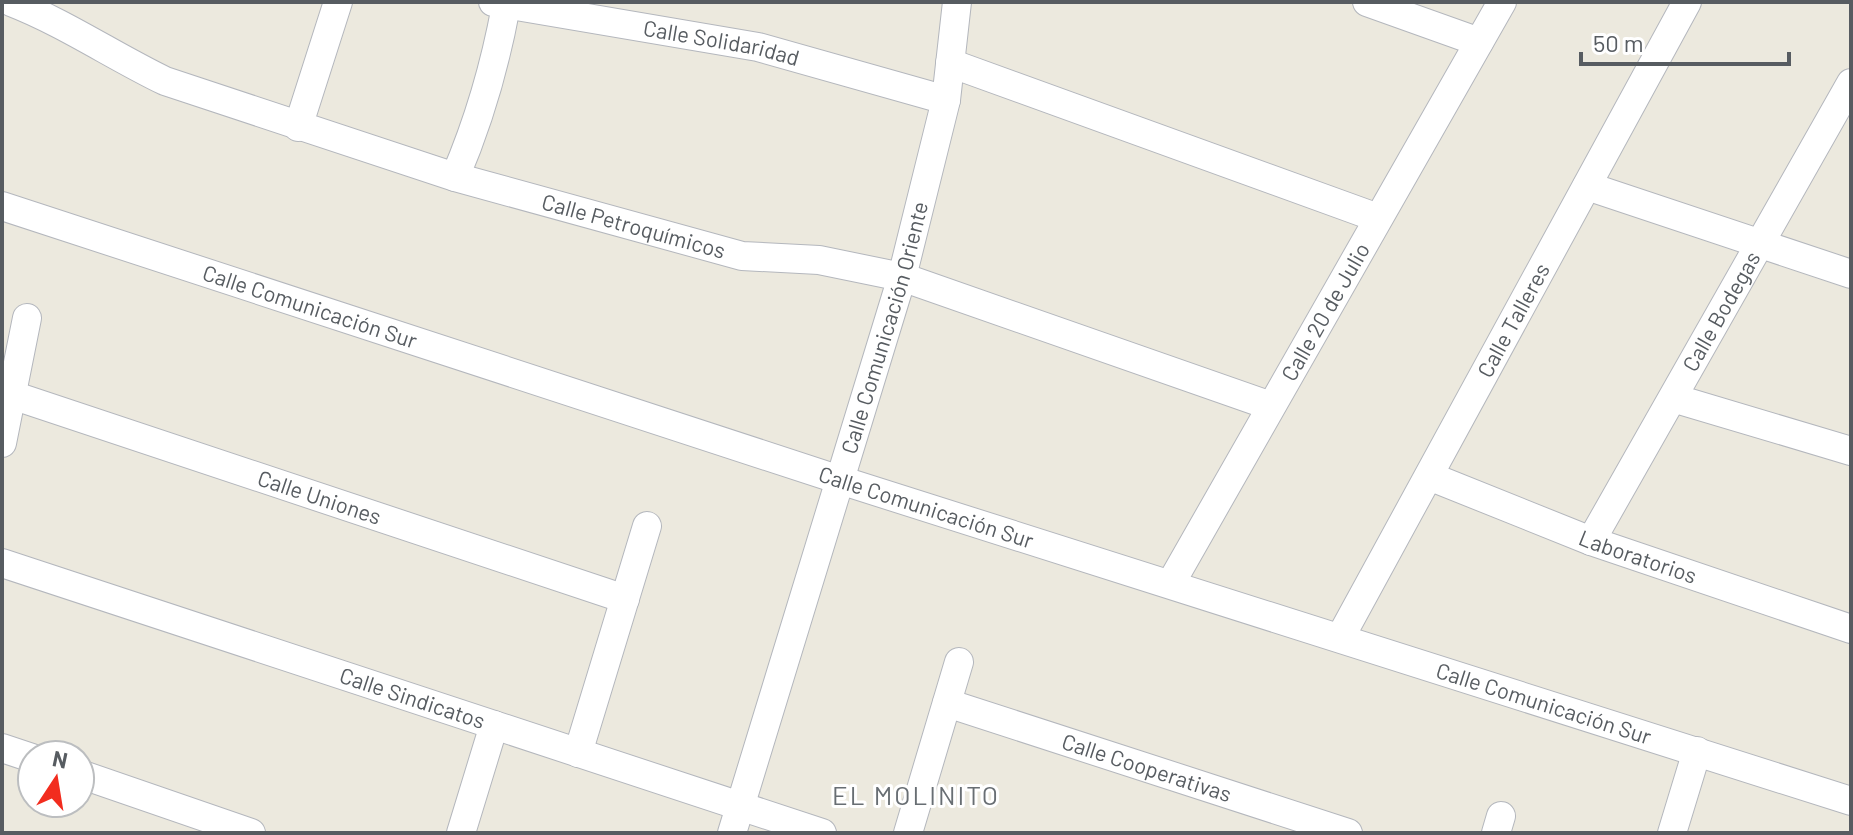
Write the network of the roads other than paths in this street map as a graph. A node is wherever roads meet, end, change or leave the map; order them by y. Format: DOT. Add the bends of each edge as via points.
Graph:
graph roads {
  1 [pos="11,2"];
  2 [pos="338,2"];
  3 [pos="957,2"];
  4 [pos="1367,2"];
  5 [pos="1502,2"];
  6 [pos="1687,2"];
  7 [pos="499,4"];
  8 [pos="1479,42"];
  9 [pos="950,63"];
  10 [pos="1847,97"];
  11 [pos="946,100"];
  12 [pos="298,127"];
  13 [pos="455,177"];
  14 [pos="1587,186"];
  15 [pos="2,206"];
  16 [pos="1378,218"];
  17 [pos="1759,243"];
  18 [pos="1851,274"];
  19 [pos="902,277"];
  20 [pos="27,318"];
  21 [pos="12,395"];
  22 [pos="1673,398"];
  23 [pos="1271,406"];
  24 [pos="2,443"];
  25 [pos="1851,451"];
  26 [pos="1429,476"];
  27 [pos="840,480"];
  28 [pos="647,526"];
  29 [pos="1591,541"];
  30 [pos="2,563"];
  31 [pos="1171,583"];
  32 [pos="625,599"];
  33 [pos="1851,629"];
  34 [pos="1340,638"];
  35 [pos="959,662"];
  36 [pos="947,703"];
  37 [pos="494,725"];
  38 [pos="1697,751"];
  39 [pos="578,753"];
  40 [pos="96,780"];
  41 [pos="1850,798"];
  42 [pos="740,806"];
  43 [pos="251,833"];
  44 [pos="461,833"];
  45 [pos="732,833"];
  46 [pos="822,833"];
  47 [pos="908,833"];
  48 [pos="1348,833"];
  49 [pos="1672,833"];
  1 -- 12 [label="street, Calle Petroquímicos" via="165,81"];
  2 -- 12 [label="street"];
  3 -- 9 [label="street, Calle Comunicación Oriente"];
  4 -- 8 [label="street"];
  5 -- 8 [label="street, Calle 20 de Julio"];
  6 -- 14 [label="street, Calle Talleres"];
  7 -- 11 [label="street, Calle Solidaridad" via="758,47"];
  7 -- 13 [label="street" via="495,65"];
  8 -- 16 [label="street, Calle 20 de Julio"];
  9 -- 11 [label="street, Calle Comunicación Oriente"];
  9 -- 16 [label="street"];
  10 -- 17 [label="street, Calle Bodegas"];
  11 -- 19 [label="street, Calle Comunicación Oriente"];
  12 -- 13 [label="street, Calle Petroquímicos"];
  13 -- 19 [label="street, Calle Petroquímicos" via="742,256 819,260"];
  14 -- 17 [label="street"];
  14 -- 26 [label="street, Calle Talleres"];
  15 -- 27 [label="street, Calle Comunicación Sur"];
  16 -- 23 [label="street, Calle 20 de Julio"];
  17 -- 18 [label="street"];
  17 -- 22 [label="street, Calle Bodegas"];
  19 -- 23 [label="street, Calle Petroquímicos"];
  19 -- 27 [label="street, Calle Comunicación Oriente"];
  20 -- 21 [label="street"];
  21 -- 24 [label="street"];
  21 -- 32 [label="street, Calle Uniones"];
  22 -- 25 [label="street"];
  22 -- 29 [label="street, Calle Bodegas"];
  23 -- 31 [label="street, Calle 20 de Julio"];
  26 -- 29 [label="street, Laboratorios"];
  26 -- 34 [label="street, Calle Talleres"];
  27 -- 31 [label="street, Calle Comunicación Sur"];
  27 -- 42 [label="street, Calle Comunicación Oriente"];
  28 -- 32 [label="street"];
  29 -- 33 [label="street, Laboratorios"];
  30 -- 37 [label="street, Calle Sindicatos"];
  31 -- 34 [label="street, Calle Comunicación Sur"];
  32 -- 39 [label="street"];
  34 -- 38 [label="street, Calle Comunicación Sur"];
  35 -- 36 [label="street"];
  36 -- 47 [label="street"];
  36 -- 48 [label="street, Calle Cooperativas"];
  37 -- 39 [label="street, Calle Sindicatos"];
  37 -- 44 [label="street"];
  38 -- 41 [label="street, Calle Comunicación Sur"];
  38 -- 49 [label="street"];
  39 -- 42 [label="street, Calle Sindicatos"];
  40 -- 43 [label="street"];
  42 -- 45 [label="street, Calle Comunicación Oriente"];
  42 -- 46 [label="street, Calle Sindicatos"];
}
